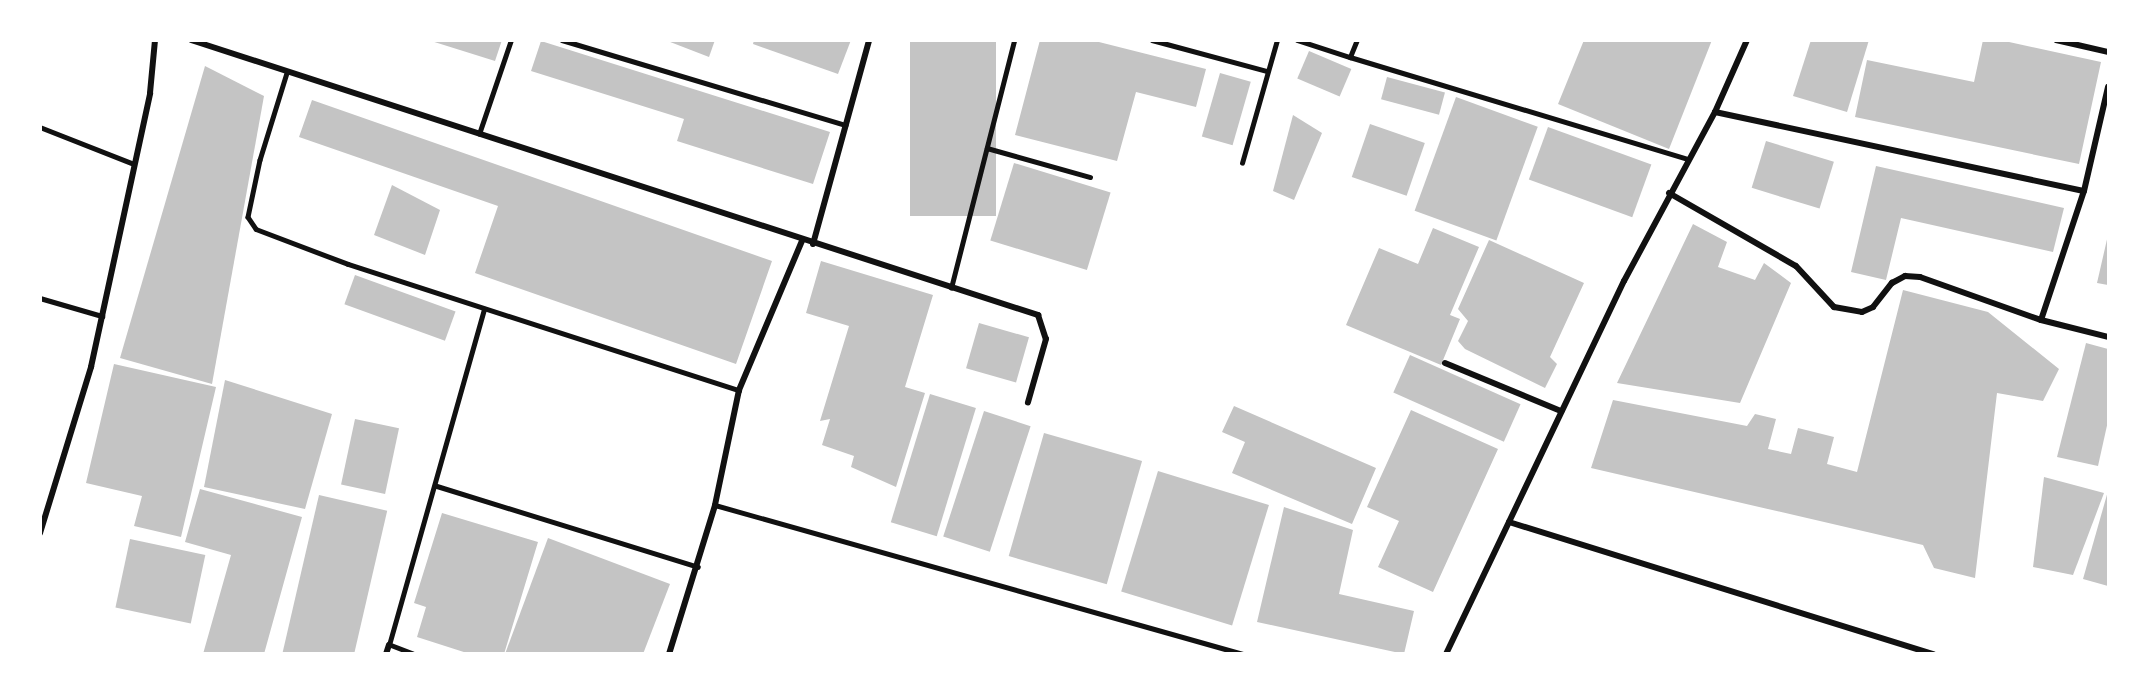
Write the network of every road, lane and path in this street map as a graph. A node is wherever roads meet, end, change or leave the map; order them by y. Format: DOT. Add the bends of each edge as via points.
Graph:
graph roads {
  1 [pos="155,40"];
  2 [pos="191,40"];
  3 [pos="512,40"];
  4 [pos="562,40"];
  5 [pos="869,40"];
  6 [pos="1014,40"];
  7 [pos="1152,40"];
  8 [pos="1277,40"];
  9 [pos="1297,40"];
  10 [pos="1357,40"];
  11 [pos="1747,40"];
  12 [pos="2056,40"];
  13 [pos="2109,52"];
  14 [pos="1350,57"];
  15 [pos="1267,71"];
  16 [pos="286,73"];
  17 [pos="2109,87"];
  18 [pos="1715,112"];
  19 [pos="846,125"];
  20 [pos="40,127"];
  21 [pos="478,136"];
  22 [pos="987,148"];
  23 [pos="1688,159"];
  24 [pos="1242,163"];
  25 [pos="134,164"];
  26 [pos="1090,177"];
  27 [pos="2084,191"];
  28 [pos="1669,193"];
  29 [pos="802,241"];
  30 [pos="813,244"];
  31 [pos="951,289"];
  32 [pos="40,298"];
  33 [pos="483,309"];
  34 [pos="102,316"];
  35 [pos="2042,320"];
  36 [pos="2109,337"];
  37 [pos="1445,363"];
  38 [pos="740,390"];
  39 [pos="1028,402"];
  40 [pos="1561,411"];
  41 [pos="436,486"];
  42 [pos="715,505"];
  43 [pos="1509,522"];
  44 [pos="40,533"];
  45 [pos="698,567"];
  46 [pos="388,645"];
  47 [pos="386,654"];
  48 [pos="413,654"];
  49 [pos="669,654"];
  50 [pos="1243,654"];
  51 [pos="1446,654"];
  52 [pos="1934,654"];
  1 -- 25 [label="street" via="150,93"];
  2 -- 16 [label="street"];
  3 -- 21 [label="lane"];
  4 -- 19 [label="lane"];
  5 -- 19 [label="street"];
  6 -- 22 [label="lane"];
  7 -- 15 [label="lane"];
  8 -- 15 [label="lane"];
  9 -- 14 [label="lane"];
  10 -- 14 [label="lane"];
  11 -- 18 [label="street"];
  12 -- 13 [label="street"];
  14 -- 23 [label="lane"];
  15 -- 24 [label="lane"];
  16 -- 21 [label="street"];
  16 -- 33 [label="lane" via="260,160 248,217 251,225 348,264"];
  17 -- 27 [label="street"];
  18 -- 23 [label="street"];
  18 -- 27 [label="street"];
  19 -- 30 [label="street"];
  20 -- 25 [label="lane"];
  21 -- 29 [label="street"];
  22 -- 26 [label="lane"];
  22 -- 31 [label="lane"];
  23 -- 28 [label="street"];
  25 -- 34 [label="street"];
  27 -- 35 [label="street"];
  28 -- 35 [label="street" via="1796,266 1834,307 1862,312 1873,307 1892,283 1905,276 1920,277"];
  28 -- 40 [label="street"];
  29 -- 30 [label="street"];
  29 -- 38 [label="street"];
  30 -- 31 [label="street"];
  31 -- 39 [label="street" via="1038,315 1046,339"];
  32 -- 34 [label="lane"];
  33 -- 38 [label="lane"];
  33 -- 41 [label="lane"];
  34 -- 44 [label="street" via="76,423"];
  35 -- 36 [label="street"];
  37 -- 40 [label="street"];
  38 -- 42 [label="street"];
  40 -- 43 [label="street"];
  41 -- 45 [label="lane"];
  41 -- 46 [label="lane"];
  42 -- 45 [label="street"];
  42 -- 50 [label="lane"];
  43 -- 51 [label="street"];
  43 -- 52 [label="street"];
  45 -- 49 [label="street"];
  46 -- 47 [label="street"];
  46 -- 48 [label="lane"];
}
